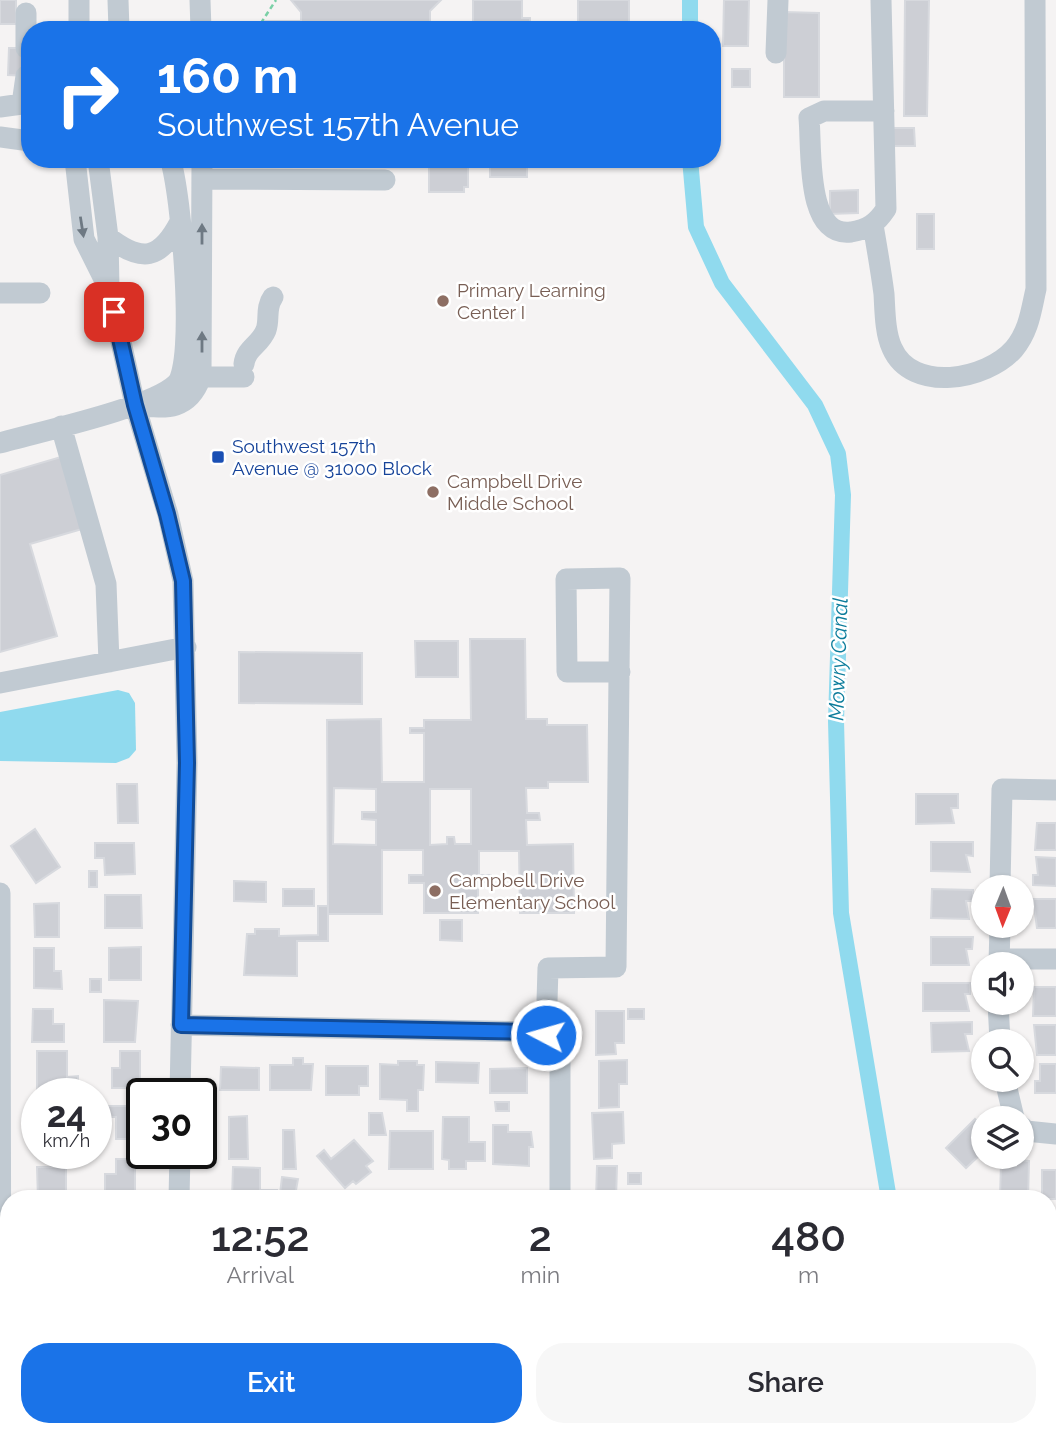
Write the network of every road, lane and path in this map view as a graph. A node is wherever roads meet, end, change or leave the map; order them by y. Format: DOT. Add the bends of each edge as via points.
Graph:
graph roads {
  1 [pos="79,0"];
  2 [pos="118,0"];
  3 [pos="200,0"];
  4 [pos="276,0"];
  5 [pos="778,0"];
  6 [pos="881,0"];
  7 [pos="1035,0"];
  8 [pos="26,13"];
  9 [pos="26,21"];
  10 [pos="79,21"];
  11 [pos="119,21"];
  12 [pos="206,21"];
  13 [pos="263,21"];
  14 [pos="776,53"];
  15 [pos="21,104"];
  16 [pos="0,107"];
  17 [pos="884,111"];
  18 [pos="21,131"];
  19 [pos="0,135"];
  20 [pos="21,139"];
  21 [pos="76,168"];
  22 [pos="99,168"];
  23 [pos="172,168"];
  24 [pos="202,169"];
  25 [pos="385,180"];
  26 [pos="180,222"];
  27 [pos="873,225"];
  28 [pos="108,237"];
  29 [pos="109,288"];
  30 [pos="0,293"];
  31 [pos="40,293"];
  32 [pos="272,297"];
  33 [pos="201,377"];
  34 [pos="135,405"];
  35 [pos="61,426"];
  36 [pos="0,443"];
  37 [pos="186,647"];
  38 [pos="109,662"];
  39 [pos="620,672"];
  40 [pos="0,683"];
  41 [pos="1056,790"];
  42 [pos="1000,875"];
  43 [pos="0,893"];
  44 [pos="1056,959"];
  45 [pos="1034,960"];
  46 [pos="181,1025"];
  47 [pos="546,1035"];
  48 [pos="0,1069"];
  49 [pos="180,1078"];
  50 [pos="1034,1131"];
  51 [pos="1056,1134"];
  52 [pos="180,1169"];
  53 [pos="2,1190"];
  54 [pos="179,1190"];
  55 [pos="560,1190"];
  1 -- 10 [label="street"];
  2 -- 11 [label="street"];
  3 -- 12 [label="street"];
  4 -- 13 [label="path"];
  5 -- 14 [label="street"];
  6 -- 17 [label="street"];
  7 -- 27 [label="street" via="1036,289 1029,325 1013,349 995,364 969,375 927,375 905,366 892,348"];
  8 -- 9 [label="street"];
  15 -- 16 [label="street"];
  17 -- 27 [label="street" via="886,209"];
  17 -- 27 [label="street" via="824,111 809,118 821,219 831,230 845,232"];
  18 -- 19 [label="street"];
  19 -- 20 [label="street"];
  21 -- 29 [label="street, one-way" via="84,239"];
  22 -- 28 [label="street"];
  23 -- 26 [label="street"];
  24 -- 25 [label="street"];
  33 -- 24 [label="street, one-way"];
  26 -- 28 [label="street" via="165,247 154,253 125,251"];
  26 -- 34 [label="street" via="184,373 170,389"];
  28 -- 29 [label="street"];
  29 -- 34 [label="street"];
  30 -- 31 [label="street"];
  32 -- 33 [label="street" via="267,306 267,328 247,352 244,371"];
  33 -- 34 [label="street" via="197,389 180,406"];
  34 -- 35 [label="street"];
  34 -- 37 [label="street" via="183,581"];
  35 -- 36 [label="street"];
  35 -- 38 [label="street" via="106,584"];
  37 -- 38 [label="street"];
  37 -- 46 [label="street"];
  38 -- 40 [label="street"];
  39 -- 39 [label="street" via="620,578 566,579 567,671"];
  39 -- 47 [label="street" via="616,967 548,968"];
  41 -- 42 [label="street" via="1002,789"];
  43 -- 48 [label="street"];
  44 -- 45 [label="street"];
  46 -- 47 [label="street"];
  46 -- 49 [label="street"];
  47 -- 55 [label="street" via="556,1044 560,1059"];
  48 -- 53 [label="street"];
  50 -- 51 [label="street"];
  52 -- 54 [label="street"];
}
